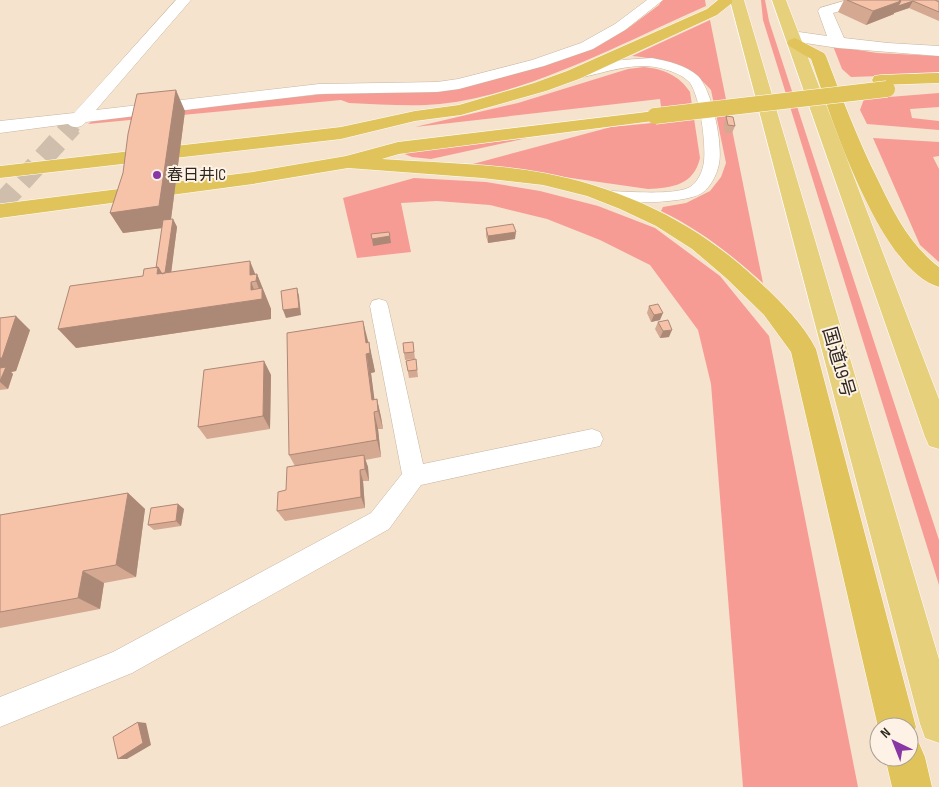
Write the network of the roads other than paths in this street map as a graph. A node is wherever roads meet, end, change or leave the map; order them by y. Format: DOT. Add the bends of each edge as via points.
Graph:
graph roads {
  1 [pos="184,0"];
  2 [pos="656,0"];
  3 [pos="725,0"];
  4 [pos="737,0"];
  5 [pos="779,0"];
  6 [pos="864,0"];
  7 [pos="793,40"];
  8 [pos="838,43"];
  9 [pos="939,51"];
  10 [pos="573,75"];
  11 [pos="939,78"];
  12 [pos="883,84"];
  13 [pos="939,87"];
  14 [pos="655,111"];
  15 [pos="77,121"];
  16 [pos="0,127"];
  17 [pos="341,133"];
  18 [pos="348,162"];
  19 [pos="0,172"];
  20 [pos="606,196"];
  21 [pos="0,211"];
  22 [pos="939,279"];
  23 [pos="379,306"];
  24 [pos="939,437"];
  25 [pos="592,439"];
  26 [pos="414,476"];
  27 [pos="0,712"];
  28 [pos="895,717"];
  29 [pos="939,724"];
  30 [pos="907,767"];
  31 [pos="912,787"];
  1 -- 15 [label="street"];
  2 -- 15 [label="street" via="587,46 529,66 459,84 319,89"];
  3 -- 10 [label="highway" via="712,12"];
  4 -- 29 [label="highway, 国道19号"];
  5 -- 7 [label="highway"];
  6 -- 8 [label="street" via="824,11"];
  7 -- 8 [label="street"];
  7 -- 22 [label="highway" via="818,56 847,137 889,226 920,264"];
  7 -- 24 [label="highway"];
  8 -- 9 [label="street"];
  10 -- 17 [label="highway" via="540,88 461,110 415,116"];
  10 -- 20 [label="lane" via="652,62 685,73 695,81 700,91 708,122 712,160 707,176 696,191 671,196"];
  11 -- 12 [label="highway"];
  12 -- 13 [label="highway"];
  12 -- 14 [label="highway, bridge"];
  14 -- 17 [label="highway" via="418,134"];
  14 -- 18 [label="highway" via="398,148"];
  15 -- 16 [label="street"];
  17 -- 19 [label="highway"];
  18 -- 20 [label="highway" via="543,179"];
  18 -- 21 [label="highway" via="253,178"];
  20 -- 28 [label="highway" via="664,221 700,244 773,309 803,349"];
  23 -- 26 [label="lane"];
  25 -- 26 [label="lane"];
  26 -- 27 [label="lane" via="380,521 122,663"];
  30 -- 31 [label="highway"];
}
